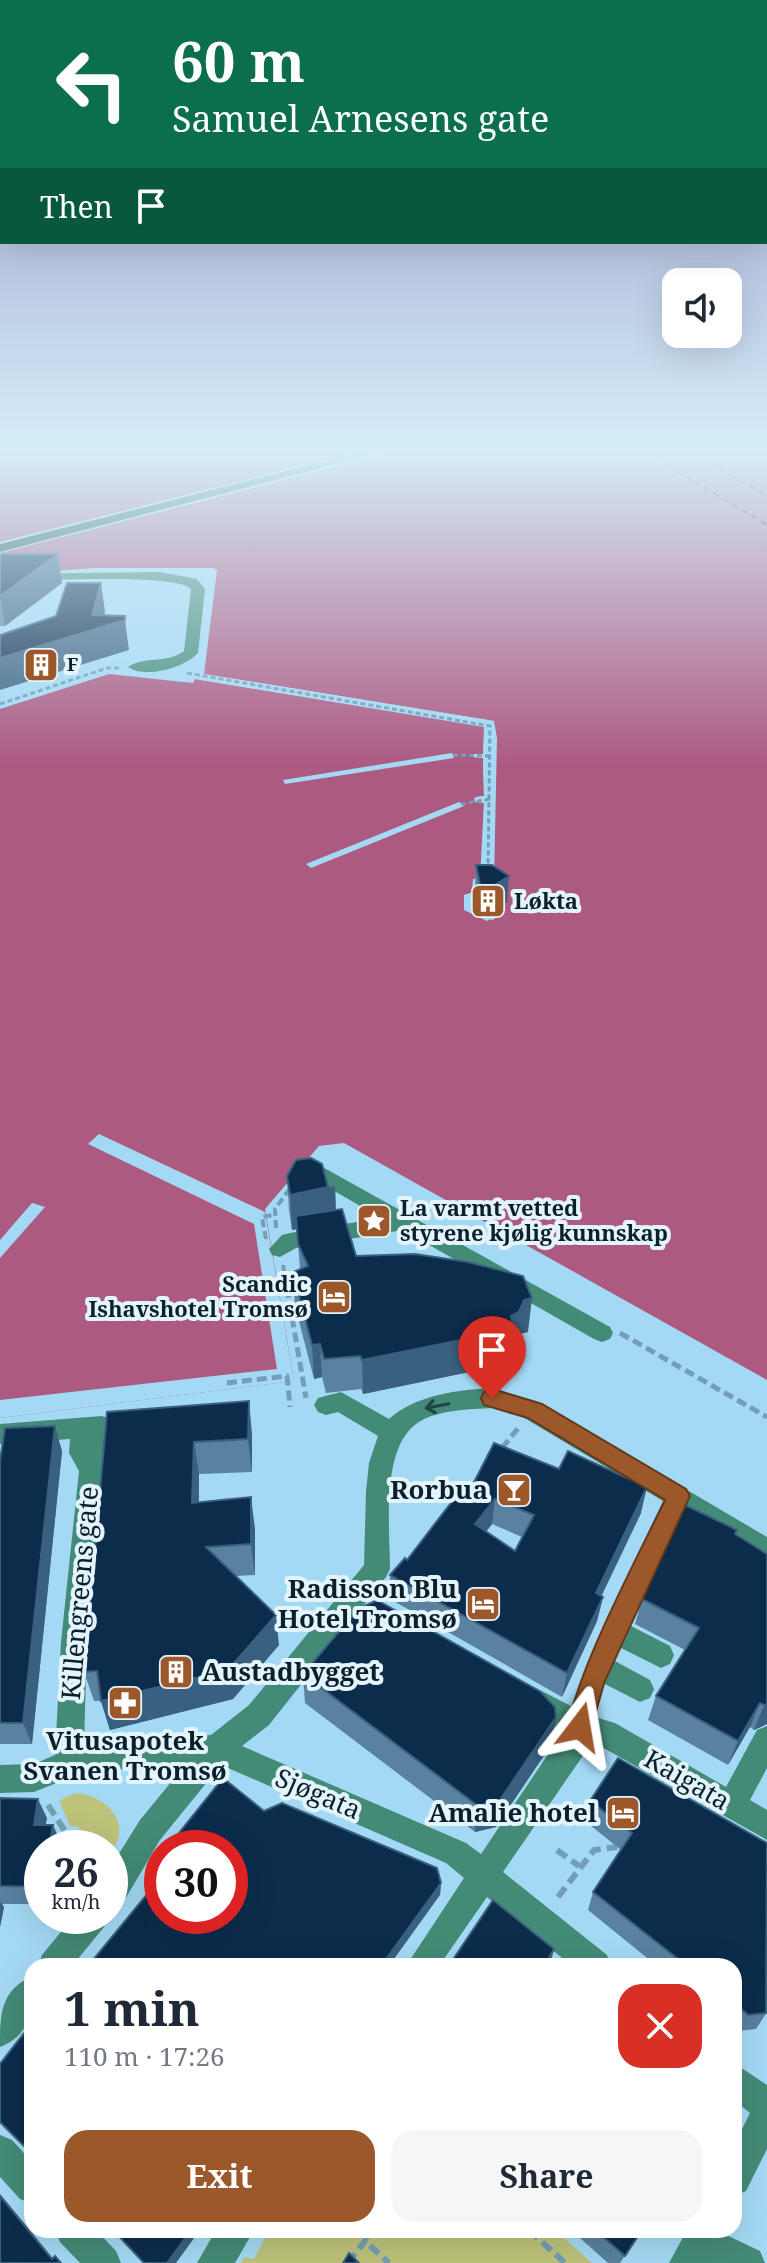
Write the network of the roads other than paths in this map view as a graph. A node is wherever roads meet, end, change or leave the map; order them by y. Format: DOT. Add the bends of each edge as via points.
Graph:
graph roads {
  1 [pos="0,578"];
  2 [pos="135,667"];
  3 [pos="317,1172"];
  4 [pos="406,1222"];
  5 [pos="280,1249"];
  6 [pos="609,1332"];
  7 [pos="325,1404"];
  8 [pos="391,1432"];
  9 [pos="1,1438"];
  10 [pos="678,1496"];
  11 [pos="767,1550"];
  12 [pos="354,1599"];
  13 [pos="381,1614"];
  14 [pos="614,1631"];
  15 [pos="661,1655"];
  16 [pos="599,1667"];
  17 [pos="514,1689"];
  18 [pos="640,1689"];
  19 [pos="580,1727"];
  20 [pos="767,1740"];
  21 [pos="216,1749"];
  22 [pos="69,1763"];
  23 [pos="0,1779"];
  24 [pos="732,1805"];
  25 [pos="767,1826"];
  26 [pos="128,1866"];
  27 [pos="485,1875"];
  28 [pos="79,1934"];
  29 [pos="59,1958"];
  30 [pos="427,1958"];
  31 [pos="586,1958"];
  32 [pos="24,2002"];
  33 [pos="0,2031"];
  34 [pos="742,2086"];
  35 [pos="767,2106"];
  36 [pos="767,2115"];
  37 [pos="0,2152"];
  38 [pos="742,2163"];
  39 [pos="24,2178"];
  40 [pos="80,2238"];
  41 [pos="231,2238"];
  42 [pos="697,2245"];
  43 [pos="104,2263"];
  44 [pos="214,2263"];
  45 [pos="748,2263"];
  1 -- 2 [label="street" via="160,576 192,582 198,589 191,653 172,664"];
  3 -- 4 [label="street"];
  4 -- 5 [label="street" via="290,1241"];
  4 -- 6 [label="street"];
  7 -- 8 [label="street"];
  10 -- 8 [label="street, one-way" via="534,1411 492,1398 423,1408"];
  8 -- 12 [label="street" via="378,1491 377,1569"];
  9 -- 22 [label="street, Killengreens gate" via="92,1426 99,1452 91,1470 74,1642"];
  10 -- 11 [label="street"];
  10 -- 14 [label="street"];
  12 -- 13 [label="street"];
  12 -- 21 [label="street" via="259,1715"];
  14 -- 15 [label="street"];
  14 -- 16 [label="street"];
  16 -- 18 [label="street"];
  16 -- 19 [label="street"];
  17 -- 19 [label="street, Kaigata"];
  19 -- 24 [label="street, Kaigata" via="605,1733"];
  19 -- 27 [label="street"];
  20 -- 24 [label="street"];
  21 -- 22 [label="street, Sjøgata"];
  21 -- 26 [label="street"];
  21 -- 27 [label="street, Sjøgata" via="456,1853"];
  22 -- 23 [label="street, Sjøgata" via="34,1778"];
  24 -- 25 [label="street, Kaigata"];
  27 -- 30 [label="street"];
  27 -- 31 [label="street, Sjøgata"];
  28 -- 29 [label="street"];
  32 -- 33 [label="street"];
  34 -- 35 [label="street"];
  36 -- 38 [label="street"];
  37 -- 39 [label="street"];
  40 -- 43 [label="street"];
  41 -- 44 [label="street"];
  42 -- 45 [label="street"];
}
